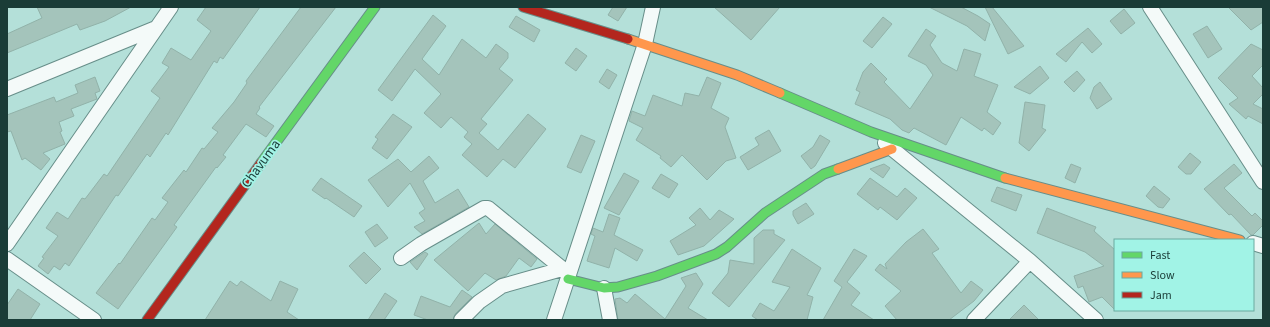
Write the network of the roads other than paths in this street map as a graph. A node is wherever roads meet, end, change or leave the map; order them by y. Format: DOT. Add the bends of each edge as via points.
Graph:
graph roads {
  1 [pos="171,7"];
  2 [pos="375,7"];
  3 [pos="523,7"];
  4 [pos="653,7"];
  5 [pos="1150,7"];
  6 [pos="156,28"];
  7 [pos="645,44"];
  8 [pos="7,89"];
  9 [pos="871,132"];
  10 [pos="892,149"];
  11 [pos="1263,182"];
  12 [pos="1236,239"];
  13 [pos="7,244"];
  14 [pos="401,258"];
  15 [pos="7,259"];
  16 [pos="1030,261"];
  17 [pos="567,274"];
  18 [pos="604,288"];
  19 [pos="94,320"];
  20 [pos="146,320"];
  21 [pos="461,320"];
  22 [pos="554,320"];
  23 [pos="610,320"];
  24 [pos="974,320"];
  25 [pos="1096,320"];
  1 -- 6 [label="street"];
  2 -- 20 [label="street, Chavuma"];
  3 -- 7 [label="street"];
  4 -- 7 [label="street"];
  5 -- 11 [label="street"];
  6 -- 8 [label="street"];
  6 -- 13 [label="street"];
  7 -- 9 [label="street" via="737,76"];
  7 -- 17 [label="street"];
  9 -- 10 [label="street"];
  9 -- 12 [label="street" via="1018,182"];
  10 -- 16 [label="street"];
  10 -- 18 [label="street" via="824,174 765,213 716,254 637,283"];
  14 -- 17 [label="street" via="421,244 488,208"];
  15 -- 19 [label="street"];
  16 -- 24 [label="street"];
  16 -- 25 [label="street"];
  17 -- 18 [label="street"];
  17 -- 21 [label="street" via="502,286 479,302"];
  17 -- 22 [label="street"];
  18 -- 23 [label="street"];
}
